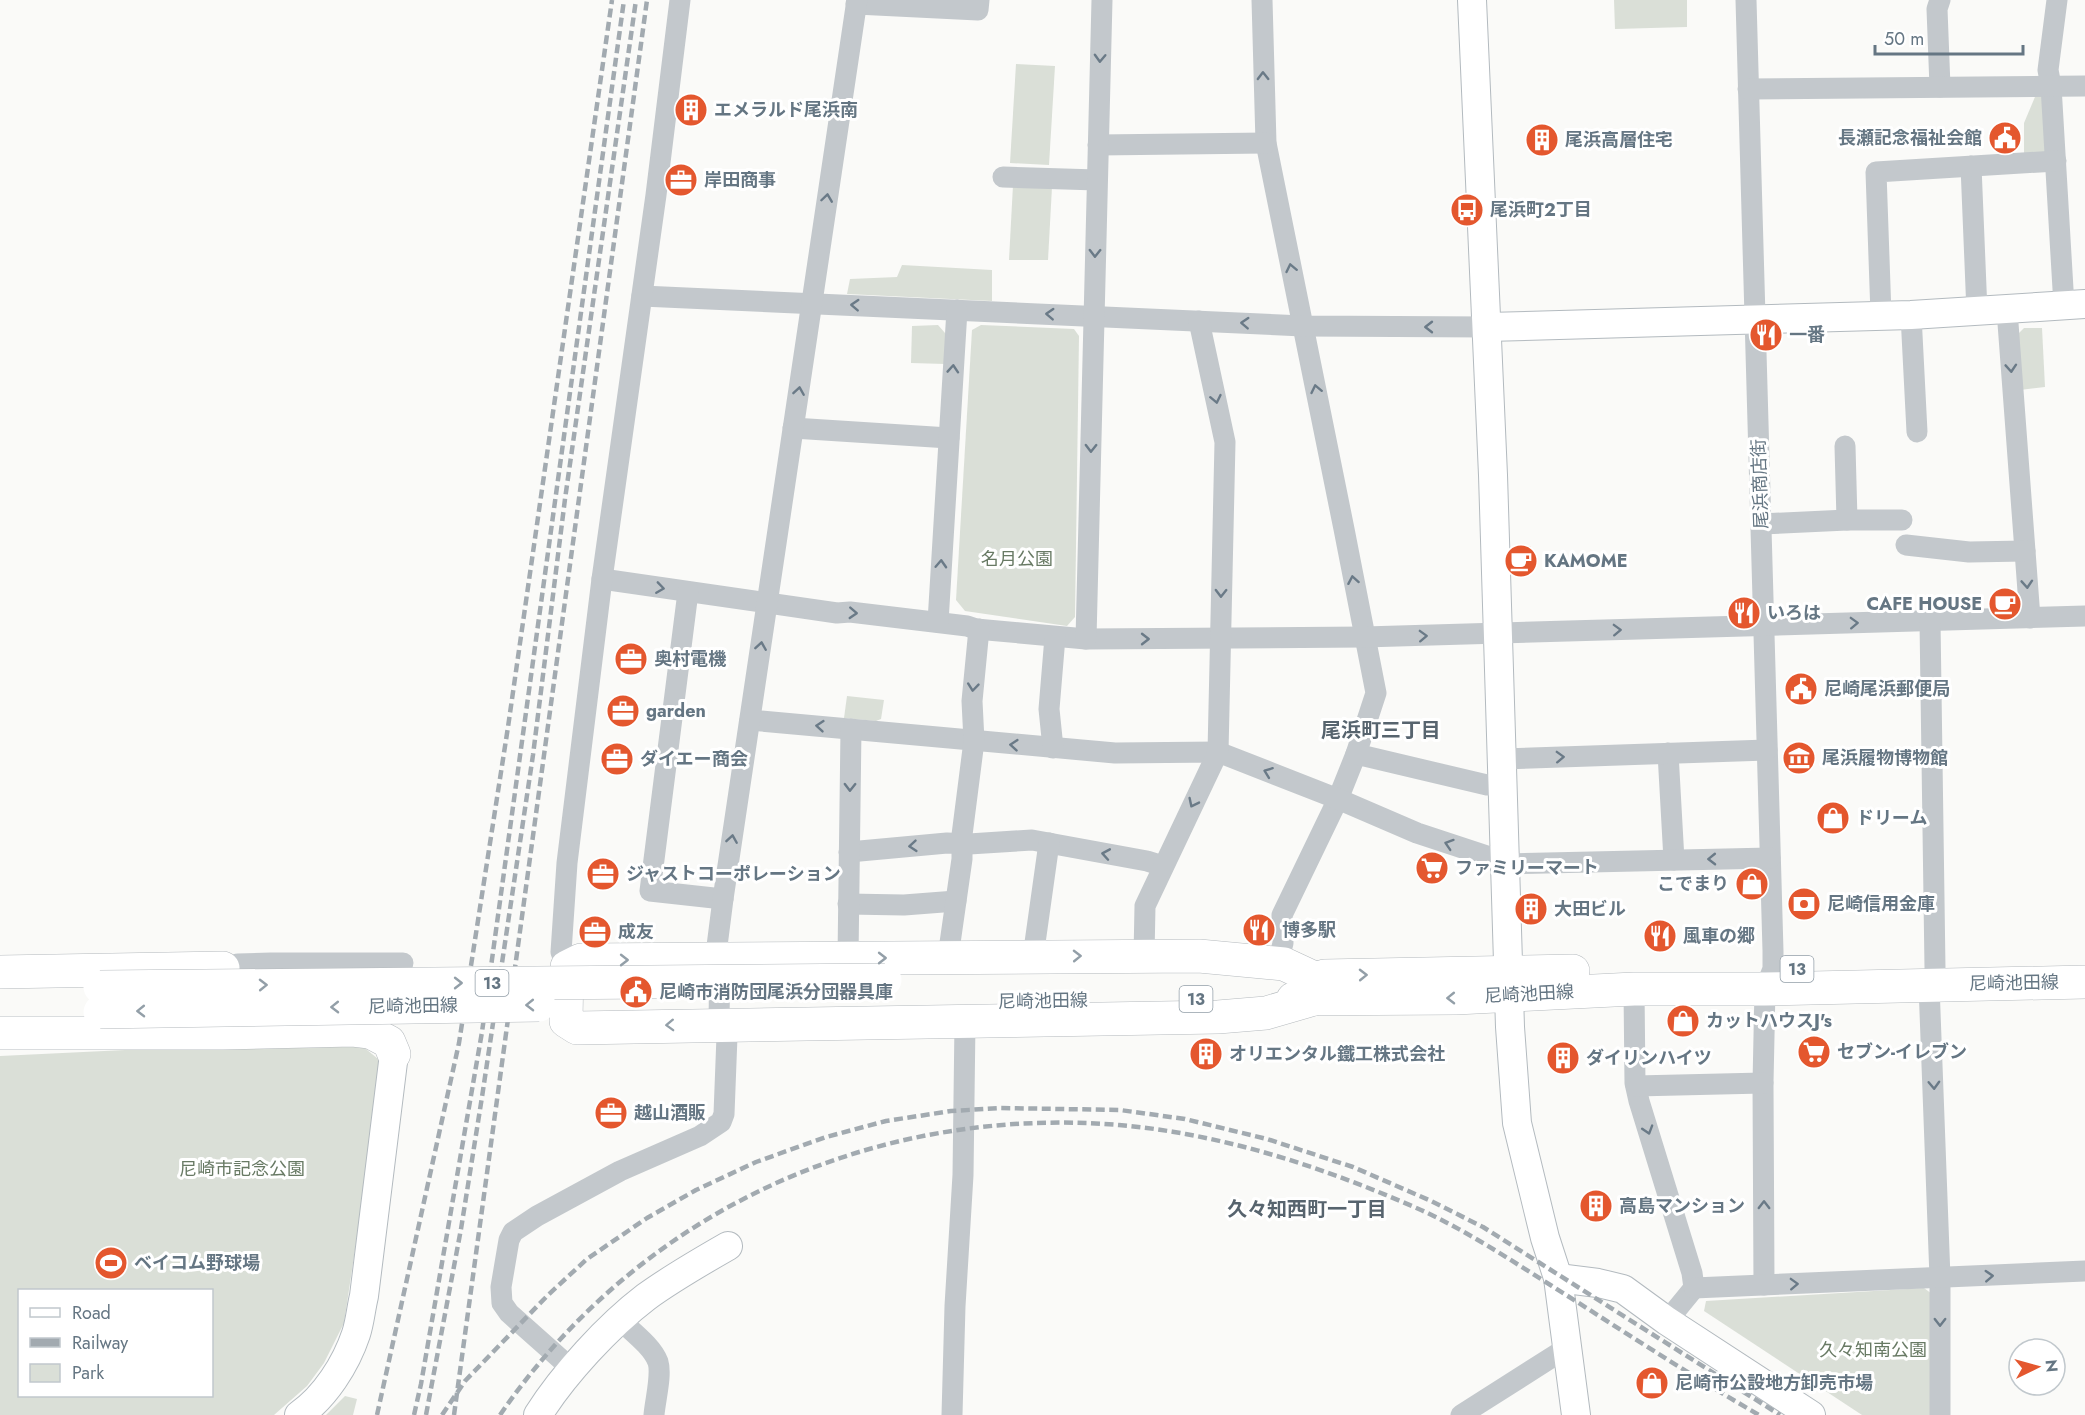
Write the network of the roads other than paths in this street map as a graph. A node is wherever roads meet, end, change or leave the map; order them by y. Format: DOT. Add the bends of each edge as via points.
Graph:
graph roads {
  1 [pos="680,0"];
  2 [pos="979,0"];
  3 [pos="1102,0"];
  4 [pos="1262,0"];
  5 [pos="1472,0"];
  6 [pos="1746,0"];
  7 [pos="1940,0"];
  8 [pos="2057,0"];
  9 [pos="856,2"];
  10 [pos="2051,86"];
  11 [pos="2085,86"];
  12 [pos="1940,87"];
  13 [pos="1748,89"];
  14 [pos="1266,143"];
  15 [pos="1098,145"];
  16 [pos="2056,161"];
  17 [pos="1971,166"];
  18 [pos="1003,177"];
  19 [pos="1097,180"];
  20 [pos="642,296"];
  21 [pos="812,304"];
  22 [pos="2075,305"];
  23 [pos="957,310"];
  24 [pos="2007,310"];
  25 [pos="1977,312"];
  26 [pos="1881,315"];
  27 [pos="1911,315"];
  28 [pos="1094,316"];
  29 [pos="1755,319"];
  30 [pos="1199,321"];
  31 [pos="1303,326"];
  32 [pos="1487,327"];
  33 [pos="793,428"];
  34 [pos="1917,432"];
  35 [pos="949,438"];
  36 [pos="1845,446"];
  37 [pos="1847,520"];
  38 [pos="1902,520"];
  39 [pos="1761,524"];
  40 [pos="1906,545"];
  41 [pos="2025,551"];
  42 [pos="602,579"];
  43 [pos="688,592"];
  44 [pos="767,603"];
  45 [pos="2085,616"];
  46 [pos="2030,618"];
  47 [pos="1930,621"];
  48 [pos="938,622"];
  49 [pos="1764,626"];
  50 [pos="979,629"];
  51 [pos="1498,634"];
  52 [pos="1055,637"];
  53 [pos="1220,638"];
  54 [pos="1364,638"];
  55 [pos="1086,639"];
  56 [pos="750,720"];
  57 [pos="851,729"];
  58 [pos="974,741"];
  59 [pos="1053,748"];
  60 [pos="1767,750"];
  61 [pos="1218,752"];
  62 [pos="1668,753"];
  63 [pos="1356,754"];
  64 [pos="1502,771"];
  65 [pos="1338,799"];
  66 [pos="1049,843"];
  67 [pos="962,844"];
  68 [pos="849,852"];
  69 [pos="1770,858"];
  70 [pos="1674,860"];
  71 [pos="1505,863"];
  72 [pos="1163,866"];
  73 [pos="723,899"];
  74 [pos="956,901"];
  75 [pos="849,904"];
  76 [pos="1144,956"];
  77 [pos="1033,957"];
  78 [pos="848,958"];
  79 [pos="950,958"];
  80 [pos="720,959"];
  81 [pos="403,963"];
  82 [pos="1278,963"];
  83 [pos="567,967"];
  84 [pos="223,968"];
  85 [pos="2085,968"];
  86 [pos="0,972"];
  87 [pos="1932,976"];
  88 [pos="1769,979"];
  89 [pos="2085,982"];
  90 [pos="1509,984"];
  91 [pos="1313,988"];
  92 [pos="0,989"];
  93 [pos="1634,989"];
  94 [pos="100,1000"];
  95 [pos="0,1014"];
  96 [pos="964,1022"];
  97 [pos="721,1025"];
  98 [pos="0,1033"];
  99 [pos="224,1033"];
  100 [pos="394,1054"];
  101 [pos="1763,1083"];
  102 [pos="1636,1086"];
  103 [pos="728,1246"];
  104 [pos="2085,1271"];
  105 [pos="1558,1278"];
  106 [pos="1940,1278"];
  107 [pos="1764,1285"];
  108 [pos="1694,1288"];
  109 [pos="619,1319"];
  110 [pos="1666,1322"];
  111 [pos="1568,1347"];
  112 [pos="573,1370"];
  113 [pos="299,1415"];
  114 [pos="538,1415"];
  115 [pos="654,1415"];
  116 [pos="952,1415"];
  117 [pos="1461,1415"];
  118 [pos="1576,1415"];
  119 [pos="1810,1415"];
  120 [pos="1940,1415"];
  1 -- 20 [label="street"];
  2 -- 9 [label="street" via="978,10"];
  3 -- 15 [label="street, one-way"];
  14 -- 4 [label="street, one-way"];
  5 -- 32 [label="street"];
  6 -- 13 [label="street, 尾浜商店街"];
  7 -- 12 [label="street"];
  8 -- 10 [label="street" via="2048,70"];
  21 -- 9 [label="street, one-way"];
  10 -- 11 [label="street"];
  10 -- 12 [label="street"];
  10 -- 16 [label="street"];
  12 -- 13 [label="street"];
  13 -- 29 [label="street, 尾浜商店街"];
  14 -- 15 [label="street"];
  31 -- 14 [label="street, one-way"];
  15 -- 19 [label="street"];
  16 -- 17 [label="street"];
  16 -- 22 [label="street"];
  17 -- 25 [label="street"];
  17 -- 26 [label="street" via="1876,172"];
  18 -- 19 [label="street"];
  19 -- 28 [label="street, one-way"];
  20 -- 21 [label="street"];
  20 -- 42 [label="street"];
  23 -- 21 [label="street, one-way"];
  33 -- 21 [label="street, one-way"];
  22 -- 24 [label="street"];
  28 -- 23 [label="street, one-way"];
  35 -- 23 [label="street, one-way"];
  24 -- 25 [label="street"];
  24 -- 41 [label="street, one-way"];
  25 -- 27 [label="street"];
  26 -- 27 [label="street"];
  26 -- 29 [label="street"];
  27 -- 34 [label="street"];
  28 -- 30 [label="street"];
  28 -- 55 [label="street, one-way"];
  29 -- 32 [label="street"];
  29 -- 39 [label="street, 尾浜商店街"];
  31 -- 30 [label="street, one-way"];
  30 -- 53 [label="street, one-way" via="1225,442"];
  32 -- 31 [label="street, one-way"];
  54 -- 31 [label="street, one-way"];
  32 -- 51 [label="street"];
  33 -- 35 [label="street"];
  33 -- 44 [label="street"];
  48 -- 35 [label="street, one-way"];
  36 -- 37 [label="street"];
  37 -- 38 [label="street"];
  37 -- 39 [label="street"];
  39 -- 49 [label="street, 尾浜商店街"];
  40 -- 41 [label="street" via="1969,552"];
  41 -- 46 [label="street, one-way"];
  42 -- 43 [label="street, one-way"];
  42 -- 83 [label="street" via="567,863 561,952"];
  43 -- 44 [label="street"];
  43 -- 73 [label="street" via="650,891"];
  44 -- 48 [label="street, one-way"];
  56 -- 44 [label="street, one-way"];
  45 -- 46 [label="street"];
  46 -- 47 [label="street"];
  49 -- 47 [label="street, one-way"];
  47 -- 87 [label="street"];
  48 -- 50 [label="street"];
  51 -- 49 [label="street, one-way"];
  49 -- 60 [label="street, 尾浜商店街"];
  50 -- 52 [label="street"];
  50 -- 58 [label="street, one-way" via="972,701"];
  54 -- 51 [label="street, one-way"];
  51 -- 64 [label="street"];
  52 -- 55 [label="street"];
  52 -- 59 [label="street" via="1048,709"];
  53 -- 54 [label="street"];
  55 -- 53 [label="street, one-way"];
  53 -- 61 [label="street"];
  54 -- 63 [label="street" via="1375,698"];
  57 -- 56 [label="street, one-way"];
  73 -- 56 [label="street, one-way"];
  57 -- 58 [label="street"];
  57 -- 68 [label="street, one-way"];
  59 -- 58 [label="street, one-way"];
  58 -- 67 [label="street"];
  59 -- 61 [label="street" via="1136,754"];
  60 -- 62 [label="street"];
  60 -- 69 [label="street, 尾浜商店街"];
  65 -- 61 [label="street, one-way"];
  61 -- 72 [label="street, one-way"];
  64 -- 62 [label="street, one-way"];
  62 -- 70 [label="street"];
  63 -- 64 [label="street" via="1487,785"];
  63 -- 65 [label="street"];
  64 -- 71 [label="street"];
  71 -- 65 [label="street, one-way" via="1417,833"];
  65 -- 82 [label="street" via="1282,915 1283,943"];
  66 -- 67 [label="street" via="1032,840"];
  72 -- 66 [label="street, one-way"];
  66 -- 77 [label="street"];
  67 -- 68 [label="street, one-way"];
  67 -- 74 [label="street"];
  68 -- 75 [label="street"];
  69 -- 70 [label="street, one-way"];
  69 -- 88 [label="street, 尾浜商店街"];
  70 -- 71 [label="street"];
  71 -- 90 [label="street"];
  72 -- 76 [label="street" via="1144,912"];
  73 -- 80 [label="street" via="717,946"];
  74 -- 75 [label="street"];
  74 -- 79 [label="street"];
  75 -- 78 [label="street"];
  77 -- 76 [label="main road, one-way"];
  76 -- 82 [label="main road"];
  77 -- 79 [label="main road"];
  78 -- 79 [label="main road, one-way"];
  78 -- 80 [label="main road"];
  83 -- 80 [label="main road, one-way" via="581,960"];
  80 -- 97 [label="street"];
  81 -- 84 [label="street" via="249,964"];
  82 -- 91 [label="main road"];
  97 -- 83 [label="main road, one-way" via="577,1028 566,1021"];
  84 -- 86 [label="main road"];
  84 -- 99 [label="main road"];
  85 -- 87 [label="main road, 尼崎池田線 / 13"];
  87 -- 88 [label="main road, 尼崎池田線 / 13"];
  87 -- 89 [label="main road, 尼崎池田線 / 13"];
  87 -- 106 [label="street, one-way"];
  88 -- 90 [label="main road, 尼崎池田線 / 13"];
  88 -- 93 [label="main road, 尼崎池田線 / 13"];
  88 -- 101 [label="street, 尾浜商店街"];
  90 -- 91 [label="main road, 尼崎池田線 / 13"];
  90 -- 93 [label="main road, 尼崎池田線 / 13"];
  90 -- 105 [label="street" via="1517,1123"];
  91 -- 94 [label="main road, 尼崎池田線 / 13, bridge" via="884,991 304,1007"];
  91 -- 96 [label="main road" via="1266,1013"];
  92 -- 94 [label="main road, 尼崎池田線 / 13"];
  93 -- 102 [label="street"];
  94 -- 95 [label="main road, 尼崎池田線 / 13"];
  96 -- 97 [label="main road"];
  96 -- 116 [label="street" via="963,1175"];
  97 -- 112 [label="street" via="727,1036 721,1122 537,1216 513,1232 509,1240 502,1303"];
  98 -- 99 [label="main road"];
  99 -- 100 [label="main road" via="370,1032 389,1042"];
  100 -- 113 [label="street" via="357,1333 332,1382"];
  101 -- 102 [label="street"];
  107 -- 101 [label="street, 尾浜商店街, one-way"];
  102 -- 108 [label="street, one-way"];
  103 -- 109 [label="street" via="672,1279"];
  106 -- 104 [label="street, one-way"];
  105 -- 110 [label="street" via="1623,1289"];
  105 -- 111 [label="street"];
  107 -- 106 [label="street, one-way"];
  106 -- 120 [label="street, one-way"];
  107 -- 108 [label="street"];
  108 -- 110 [label="street"];
  109 -- 112 [label="street"];
  109 -- 115 [label="street" via="658,1362"];
  110 -- 119 [label="street"];
  111 -- 117 [label="street"];
  111 -- 118 [label="street"];
  112 -- 114 [label="street"];
}
